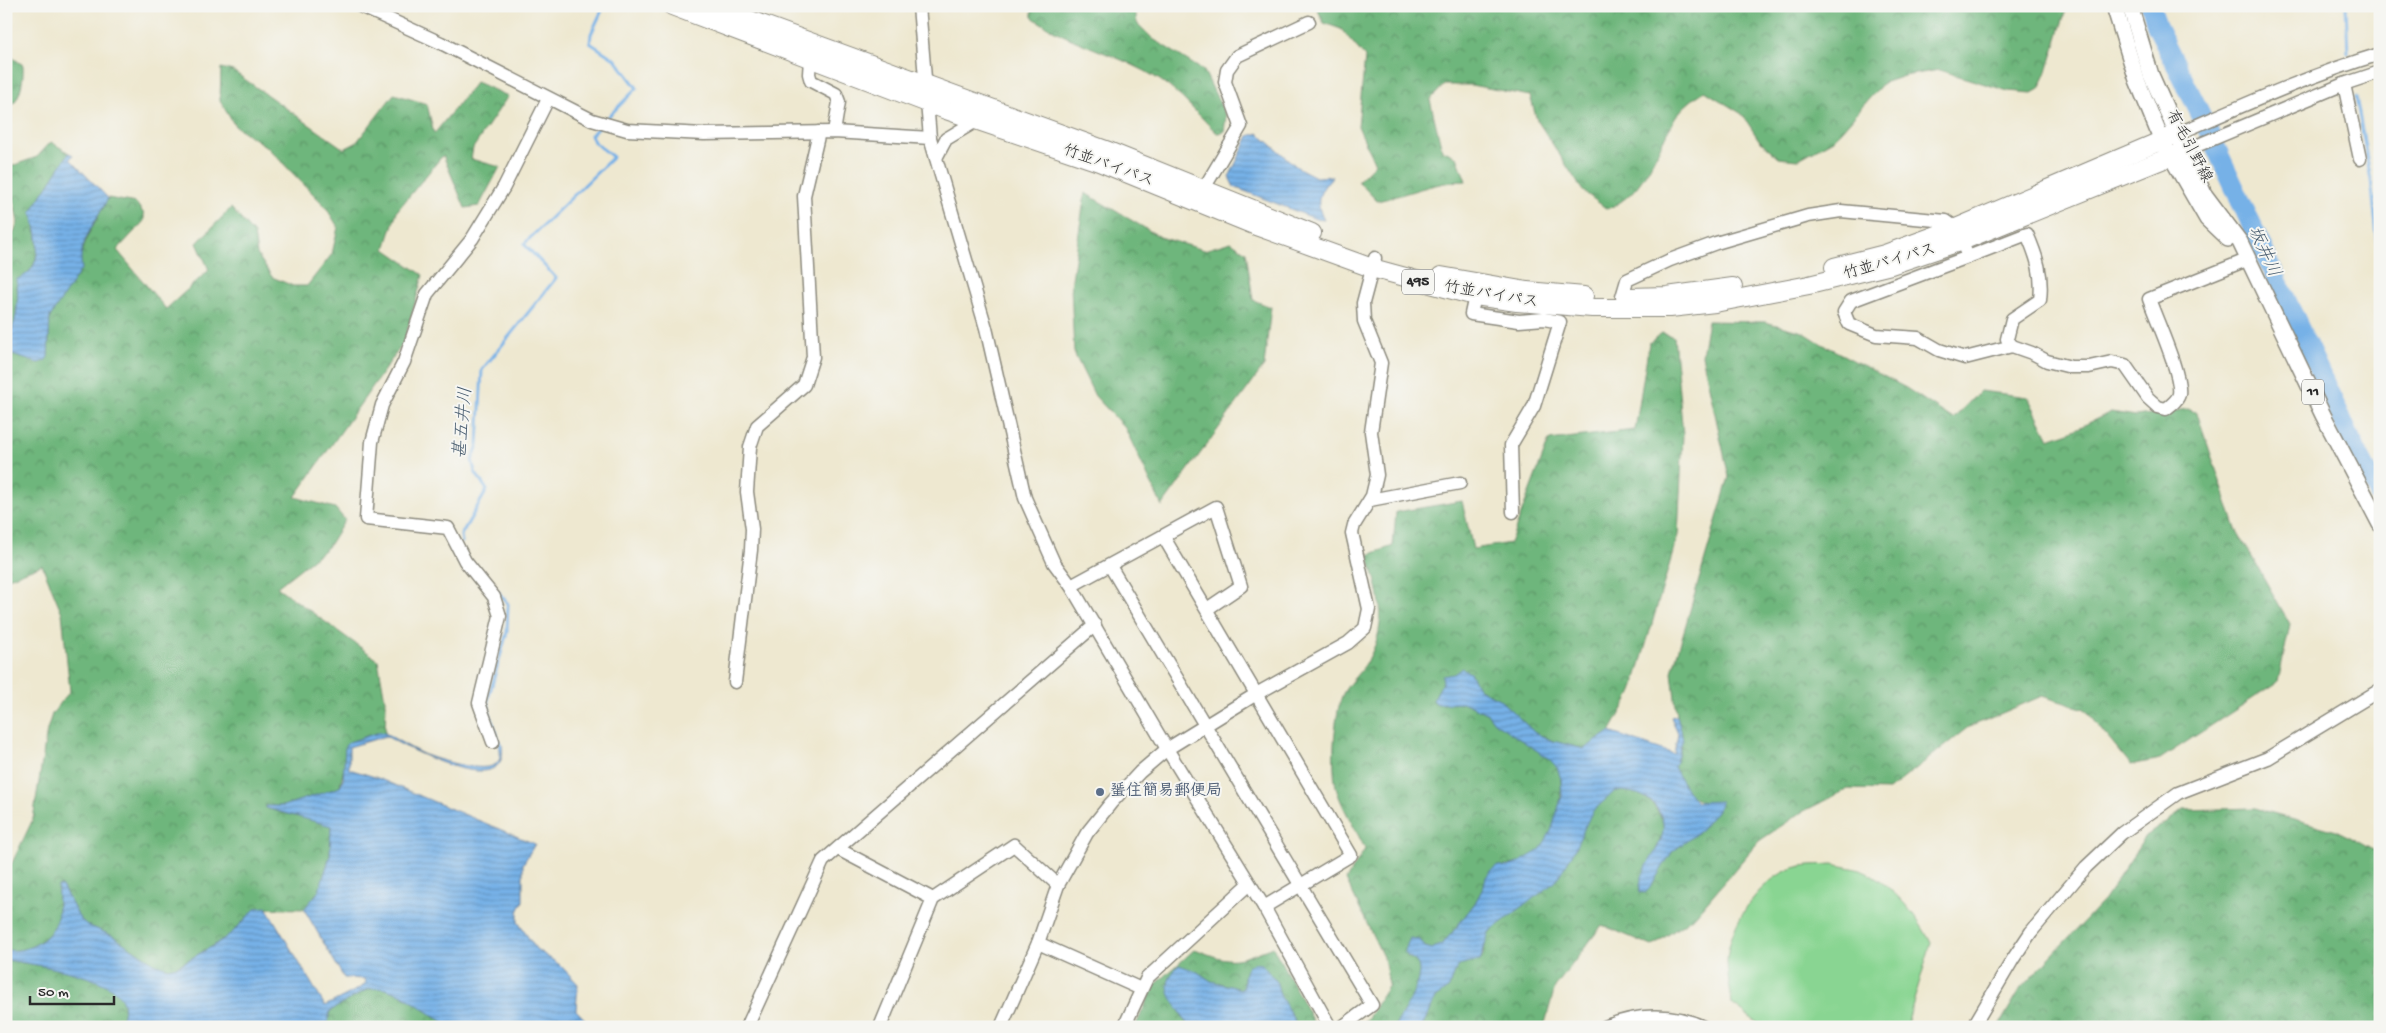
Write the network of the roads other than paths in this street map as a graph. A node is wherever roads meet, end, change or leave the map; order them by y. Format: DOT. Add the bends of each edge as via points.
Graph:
graph roads {
  1 [pos="360,6"];
  2 [pos="672,6"];
  3 [pos="712,6"];
  4 [pos="919,6"];
  5 [pos="2114,6"];
  6 [pos="2130,6"];
  7 [pos="1309,22"];
  8 [pos="2380,54"];
  9 [pos="810,59"];
  10 [pos="2380,72"];
  11 [pos="926,84"];
  12 [pos="2344,84"];
  13 [pos="548,99"];
  14 [pos="926,102"];
  15 [pos="976,121"];
  16 [pos="819,132"];
  17 [pos="834,132"];
  18 [pos="2170,137"];
  19 [pos="930,138"];
  20 [pos="2178,154"];
  21 [pos="936,158"];
  22 [pos="2360,159"];
  23 [pos="1203,190"];
  24 [pos="1962,242"];
  25 [pos="2249,259"];
  26 [pos="1374,263"];
  27 [pos="1475,296"];
  28 [pos="1622,297"];
  29 [pos="2012,346"];
  30 [pos="1460,483"];
  31 [pos="1370,500"];
  32 [pos="1513,512"];
  33 [pos="2380,524"];
  34 [pos="1163,536"];
  35 [pos="1110,566"];
  36 [pos="1071,586"];
  37 [pos="1207,609"];
  38 [pos="1095,625"];
  39 [pos="735,682"];
  40 [pos="2380,690"];
  41 [pos="1258,694"];
  42 [pos="1205,726"];
  43 [pos="493,742"];
  44 [pos="1167,749"];
  45 [pos="838,848"];
  46 [pos="1249,884"];
  47 [pos="1058,885"];
  48 [pos="1300,887"];
  49 [pos="933,899"];
  50 [pos="1264,907"];
  51 [pos="1038,943"];
  52 [pos="1141,989"];
  53 [pos="747,1027"];
  54 [pos="880,1027"];
  55 [pos="1001,1027"];
  56 [pos="1124,1027"];
  57 [pos="1330,1027"];
  58 [pos="1342,1027"];
  59 [pos="1605,1027"];
  60 [pos="1703,1027"];
  61 [pos="1973,1027"];
  1 -- 13 [label="street" via="441,43"];
  2 -- 9 [label="highway, 竹並バイパス / 495"];
  3 -- 11 [label="highway, 竹並バイパス / 495"];
  4 -- 11 [label="street"];
  5 -- 18 [label="main road, 有毛引野線 / 11" via="2137,80"];
  6 -- 18 [label="main road, 有毛引野線 / 11"];
  7 -- 23 [label="street" via="1237,56 1227,70 1224,82 1241,126"];
  8 -- 18 [label="street" via="2333,69"];
  9 -- 14 [label="highway, 竹並バイパス / 495"];
  9 -- 17 [label="street" via="811,81 836,94 839,102"];
  10 -- 12 [label="street"];
  11 -- 14 [label="street"];
  11 -- 23 [label="highway, 竹並バイパス / 495"];
  12 -- 20 [label="street"];
  12 -- 22 [label="street"];
  13 -- 16 [label="street" via="592,120 627,130 704,134"];
  13 -- 43 [label="street" via="472,239 428,294 404,362 382,405 372,442 366,520 448,528 465,561 494,597 500,616 479,703"];
  14 -- 15 [label="highway, 竹並バイパス / 495"];
  14 -- 19 [label="street"];
  15 -- 21 [label="street" via="946,139"];
  15 -- 26 [label="highway, 竹並バイパス / 495" via="1099,162 1256,226"];
  16 -- 17 [label="street"];
  16 -- 39 [label="street" via="804,196 813,357 804,385 757,426 750,447 747,492 751,550"];
  17 -- 19 [label="street"];
  18 -- 20 [label="main road, 有毛引野線 / 11"];
  18 -- 24 [label="highway, 竹並バイパス / 495"];
  19 -- 21 [label="street"];
  20 -- 24 [label="highway, 竹並バイパス / 495"];
  20 -- 25 [label="main road, 有毛引野線 / 11"];
  21 -- 36 [label="street" via="986,328 1026,498 1054,564"];
  23 -- 26 [label="highway, 竹並バイパス / 495"];
  24 -- 27 [label="highway, 竹並バイパス / 495" via="1891,265 1809,285 1670,308 1561,306"];
  24 -- 28 [label="highway, 竹並バイパス / 495" via="1885,254 1810,273 1714,291"];
  24 -- 28 [label="street" via="1946,221 1840,211 1808,216 1755,230 1670,260 1628,280"];
  24 -- 29 [label="street" via="2027,234 2039,262 2040,300 2012,319 2007,339"];
  24 -- 29 [label="street" via="1851,301 1844,312 1849,324 1876,335 1918,338 1939,350 1965,358"];
  25 -- 29 [label="street" via="2149,299 2175,371 2179,394 2166,409 2148,398 2125,365 2112,362 2071,368"];
  25 -- 33 [label="main road, 有毛引野線 / 11" via="2323,415"];
  26 -- 27 [label="highway, 竹並バイパス / 495"];
  26 -- 28 [label="highway, 竹並バイパス / 495" via="1477,283 1574,296"];
  26 -- 31 [label="street" via="1363,303 1364,321 1381,363 1371,432 1377,475"];
  27 -- 32 [label="street" via="1471,314 1519,321 1544,319 1560,322 1534,406 1511,444"];
  30 -- 31 [label="street"];
  31 -- 41 [label="street" via="1352,533 1369,609 1365,628 1348,643"];
  34 -- 35 [label="street"];
  34 -- 37 [label="street"];
  34 -- 37 [label="street" via="1216,507 1241,586"];
  35 -- 36 [label="street"];
  35 -- 42 [label="street"];
  36 -- 38 [label="street"];
  37 -- 41 [label="street"];
  38 -- 44 [label="street"];
  38 -- 45 [label="street"];
  40 -- 61 [label="street" via="2268,758 2178,793 2122,833 2086,867 2031,932"];
  41 -- 42 [label="street"];
  41 -- 48 [label="street" via="1352,855"];
  42 -- 44 [label="street"];
  42 -- 48 [label="street"];
  44 -- 46 [label="street"];
  44 -- 47 [label="street" via="1111,803 1087,833"];
  45 -- 49 [label="street"];
  45 -- 53 [label="street" via="823,860"];
  46 -- 50 [label="street"];
  46 -- 52 [label="street" via="1147,978"];
  47 -- 49 [label="street" via="1014,846"];
  47 -- 51 [label="street"];
  48 -- 50 [label="street"];
  48 -- 58 [label="street" via="1372,1005"];
  49 -- 54 [label="street"];
  50 -- 57 [label="street"];
  51 -- 52 [label="street"];
  51 -- 55 [label="street"];
  52 -- 56 [label="street"];
  59 -- 60 [label="street" via="1628,1018 1650,1016"];
}
